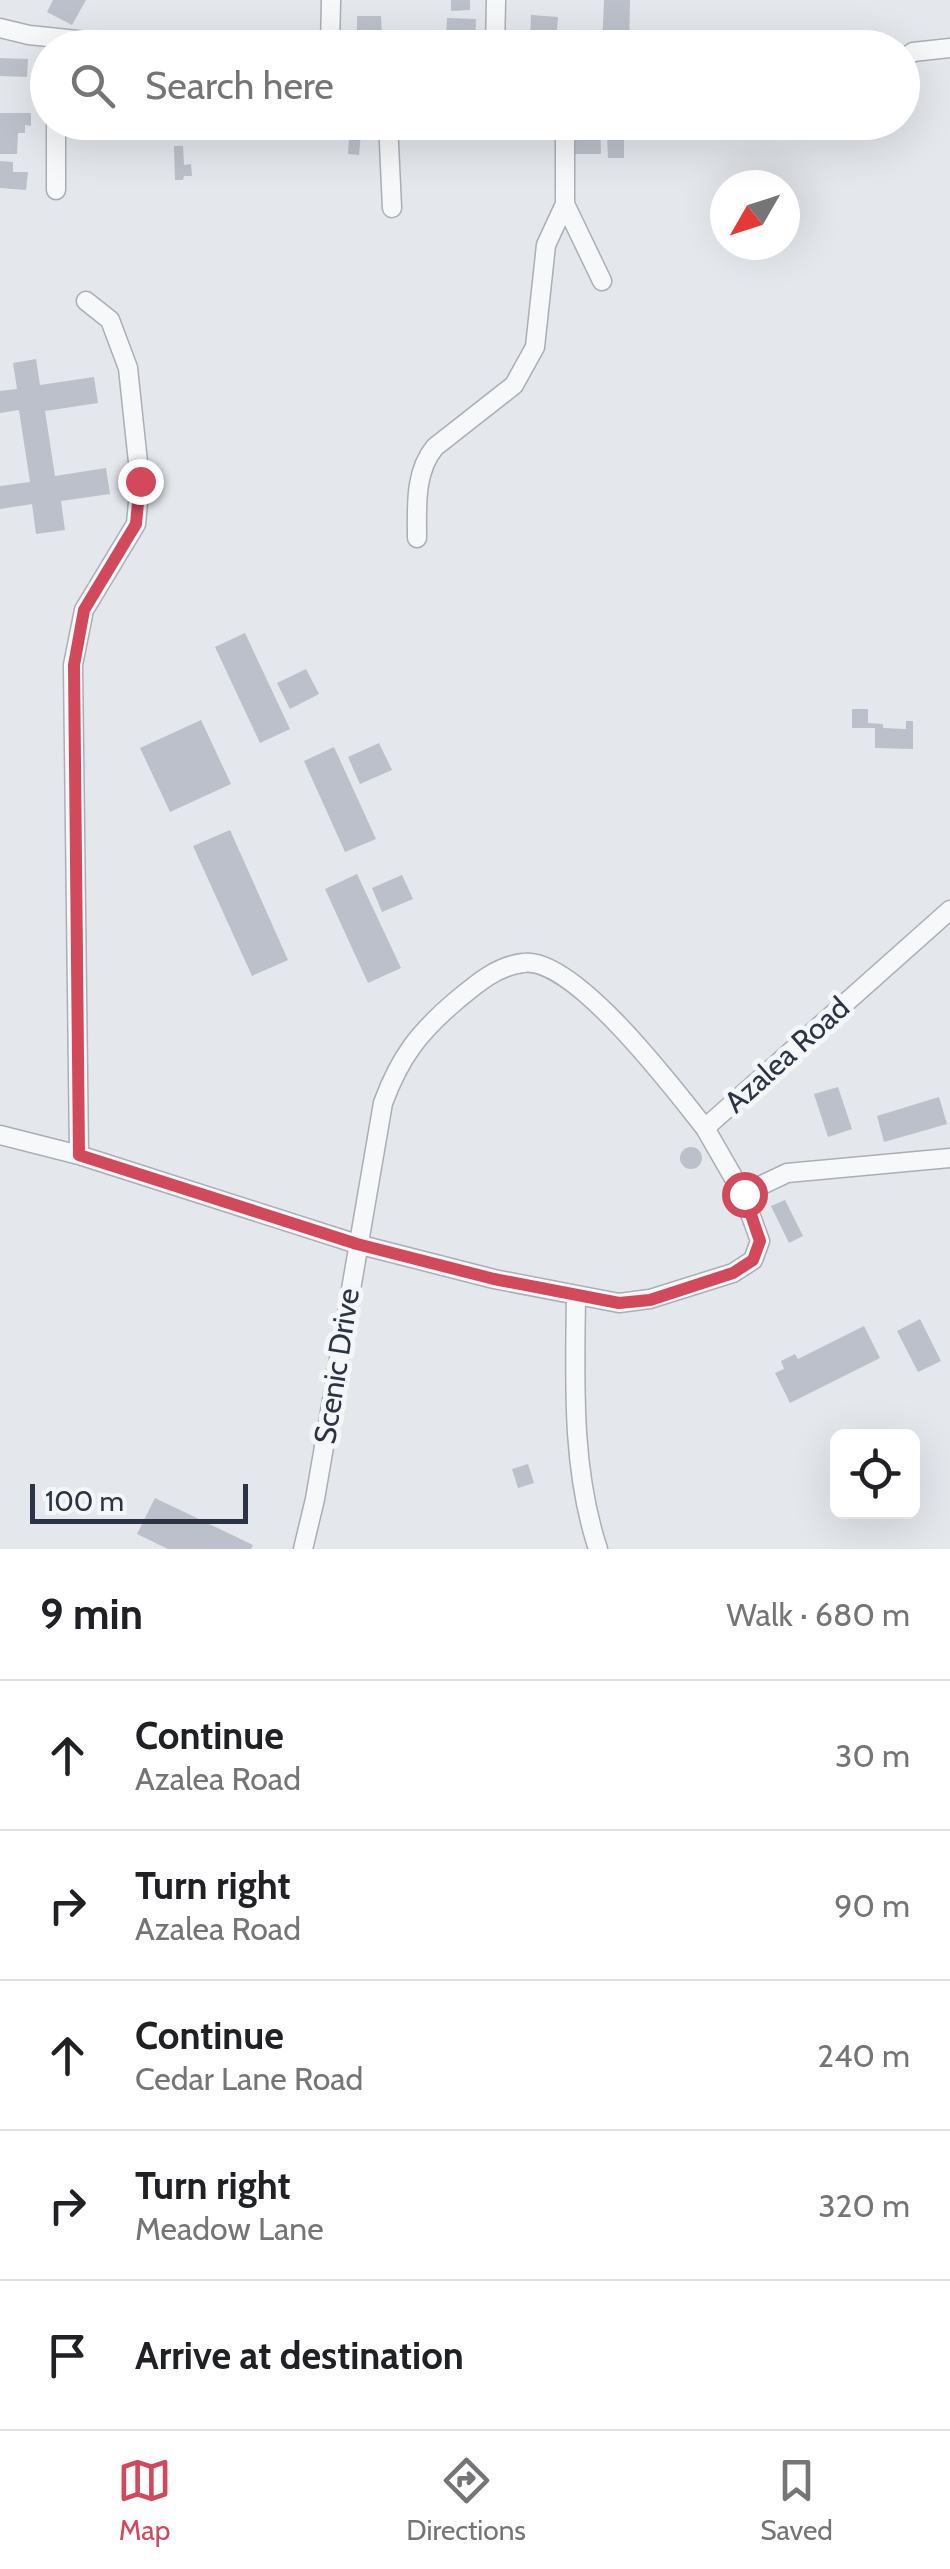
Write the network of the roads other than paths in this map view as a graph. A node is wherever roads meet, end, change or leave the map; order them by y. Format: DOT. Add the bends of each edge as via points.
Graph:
graph roads {
  1 [pos="330,0"];
  2 [pos="496,0"];
  3 [pos="0,28"];
  4 [pos="330,30"];
  5 [pos="496,30"];
  6 [pos="30,36"];
  7 [pos="950,48"];
  8 [pos="920,51"];
  9 [pos="56,140"];
  10 [pos="389,140"];
  11 [pos="564,140"];
  12 [pos="56,190"];
  13 [pos="565,204"];
  14 [pos="392,208"];
  15 [pos="602,281"];
  16 [pos="86,301"];
  17 [pos="417,538"];
  18 [pos="950,910"];
  19 [pos="705,1128"];
  20 [pos="0,1135"];
  21 [pos="79,1155"];
  22 [pos="950,1158"];
  23 [pos="744,1194"];
  24 [pos="357,1244"];
  25 [pos="576,1296"];
  26 [pos="303,1549"];
  27 [pos="598,1549"];
  1 -- 4 [label="street"];
  2 -- 5 [label="street"];
  3 -- 6 [label="street"];
  7 -- 8 [label="street"];
  9 -- 12 [label="street"];
  10 -- 14 [label="street"];
  11 -- 13 [label="street"];
  13 -- 15 [label="street"];
  13 -- 17 [label="street" via="546,244 535,346 514,384 426,458"];
  16 -- 21 [label="street" via="110,320 128,368 140,481 136,524 84,610 74,665"];
  18 -- 19 [label="street, Azalea Road"];
  19 -- 23 [label="street, Azalea Road"];
  19 -- 24 [label="street, Scenic Drive" via="572,980 543,964 522,963 482,978 397,1065 383,1104"];
  20 -- 21 [label="street"];
  21 -- 24 [label="street"];
  22 -- 23 [label="street" via="787,1173"];
  23 -- 25 [label="street, Azalea Road" via="760,1241 753,1260 733,1273 650,1300"];
  24 -- 25 [label="street"];
  24 -- 26 [label="street, Scenic Drive"];
  25 -- 27 [label="street" via="576,1422"];
}
